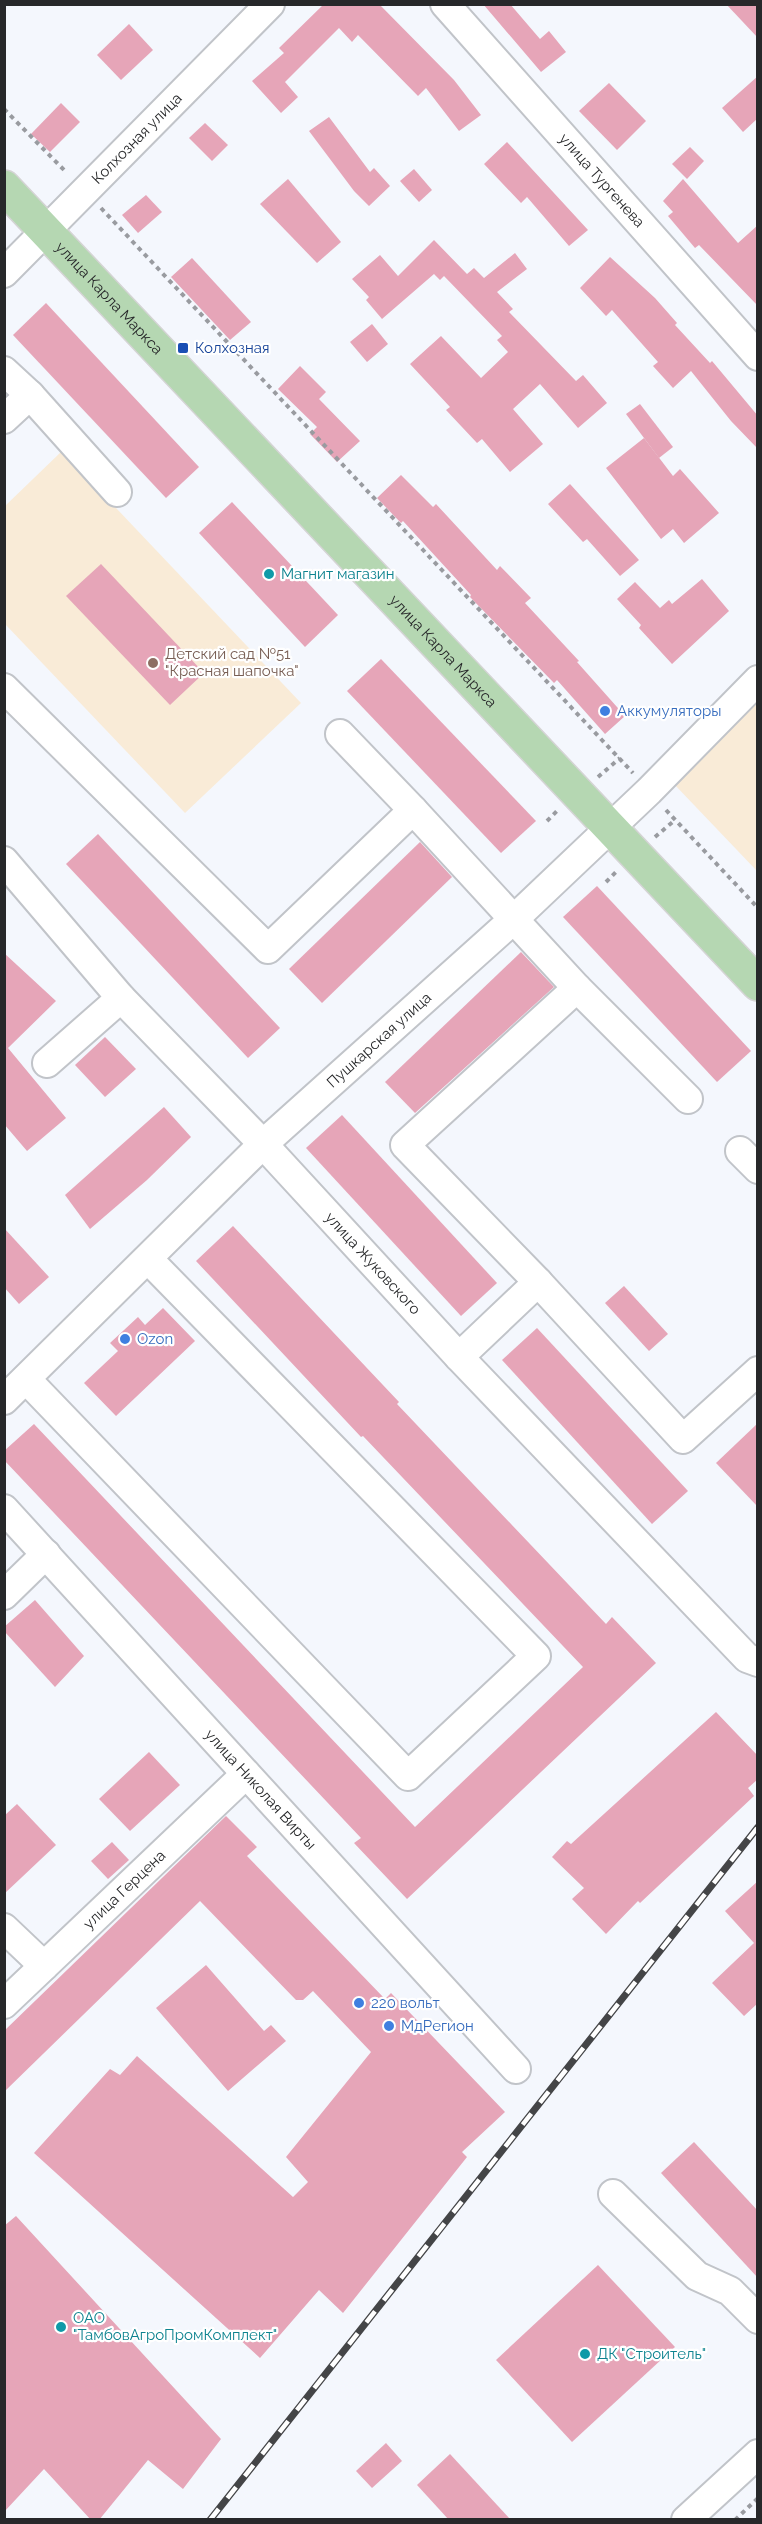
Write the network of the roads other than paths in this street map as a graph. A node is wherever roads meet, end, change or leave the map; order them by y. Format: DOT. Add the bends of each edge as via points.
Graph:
graph roads {
  1 [pos="270,4"];
  2 [pos="445,4"];
  3 [pos="4,187"];
  4 [pos="47,232"];
  5 [pos="4,273"];
  6 [pos="758,356"];
  7 [pos="4,371"];
  8 [pos="30,396"];
  9 [pos="4,419"];
  10 [pos="117,492"];
  11 [pos="758,680"];
  12 [pos="4,688"];
  13 [pos="340,734"];
  14 [pos="412,810"];
  15 [pos="610,827"];
  16 [pos="4,861"];
  17 [pos="514,919"];
  18 [pos="758,984"];
  19 [pos="577,988"];
  20 [pos="121,998"];
  21 [pos="47,1063"];
  22 [pos="688,1099"];
  23 [pos="263,1144"];
  24 [pos="148,1259"];
  25 [pos="538,1282"];
  26 [pos="459,1357"];
  27 [pos="758,1371"];
  28 [pos="26,1379"];
  29 [pos="4,1400"];
  30 [pos="4,1509"];
  31 [pos="46,1554"];
  32 [pos="4,1595"];
  33 [pos="752,1660"];
  34 [pos="246,1774"];
  35 [pos="4,1928"];
  36 [pos="44,1966"];
  37 [pos="4,2004"];
  38 [pos="516,2069"];
  39 [pos="613,2194"];
  40 [pos="758,2319"];
  41 [pos="758,2454"];
  42 [pos="686,2520"];
  1 -- 4 [label="street, Колхозная улица"];
  2 -- 6 [label="street, улица Тургенева"];
  3 -- 4 [label="main road, улица Карла Маркса"];
  4 -- 5 [label="street, Колхозная улица"];
  4 -- 15 [label="main road, улица Карла Маркса"];
  7 -- 8 [label="street"];
  8 -- 9 [label="street"];
  8 -- 10 [label="street"];
  11 -- 15 [label="street, Пушкарская улица"];
  12 -- 14 [label="street" via="267,949"];
  13 -- 14 [label="street"];
  14 -- 17 [label="street"];
  15 -- 17 [label="street, Пушкарская улица"];
  15 -- 18 [label="main road, улица Карла Маркса"];
  16 -- 20 [label="street, улица Жуковского"];
  17 -- 19 [label="street"];
  17 -- 23 [label="street, Пушкарская улица"];
  19 -- 22 [label="street"];
  19 -- 25 [label="street" via="405,1145"];
  20 -- 21 [label="street"];
  20 -- 23 [label="street, улица Жуковского"];
  23 -- 24 [label="street, Пушкарская улица"];
  23 -- 26 [label="street, улица Жуковского"];
  24 -- 28 [label="street, Пушкарская улица"];
  24 -- 28 [label="street" via="536,1656 408,1776"];
  25 -- 26 [label="street"];
  25 -- 27 [label="street" via="683,1439"];
  26 -- 33 [label="street, улица Жуковского"];
  28 -- 29 [label="street, Пушкарская улица"];
  30 -- 31 [label="street, улица Николая Вирты"];
  31 -- 32 [label="street"];
  31 -- 34 [label="street, улица Николая Вирты"];
  34 -- 36 [label="street, улица Герцена"];
  34 -- 38 [label="street, улица Николая Вирты"];
  35 -- 36 [label="street"];
  36 -- 37 [label="street, улица Герцена"];
  39 -- 40 [label="street" via="697,2276 730,2291"];
  41 -- 42 [label="street"];
}
